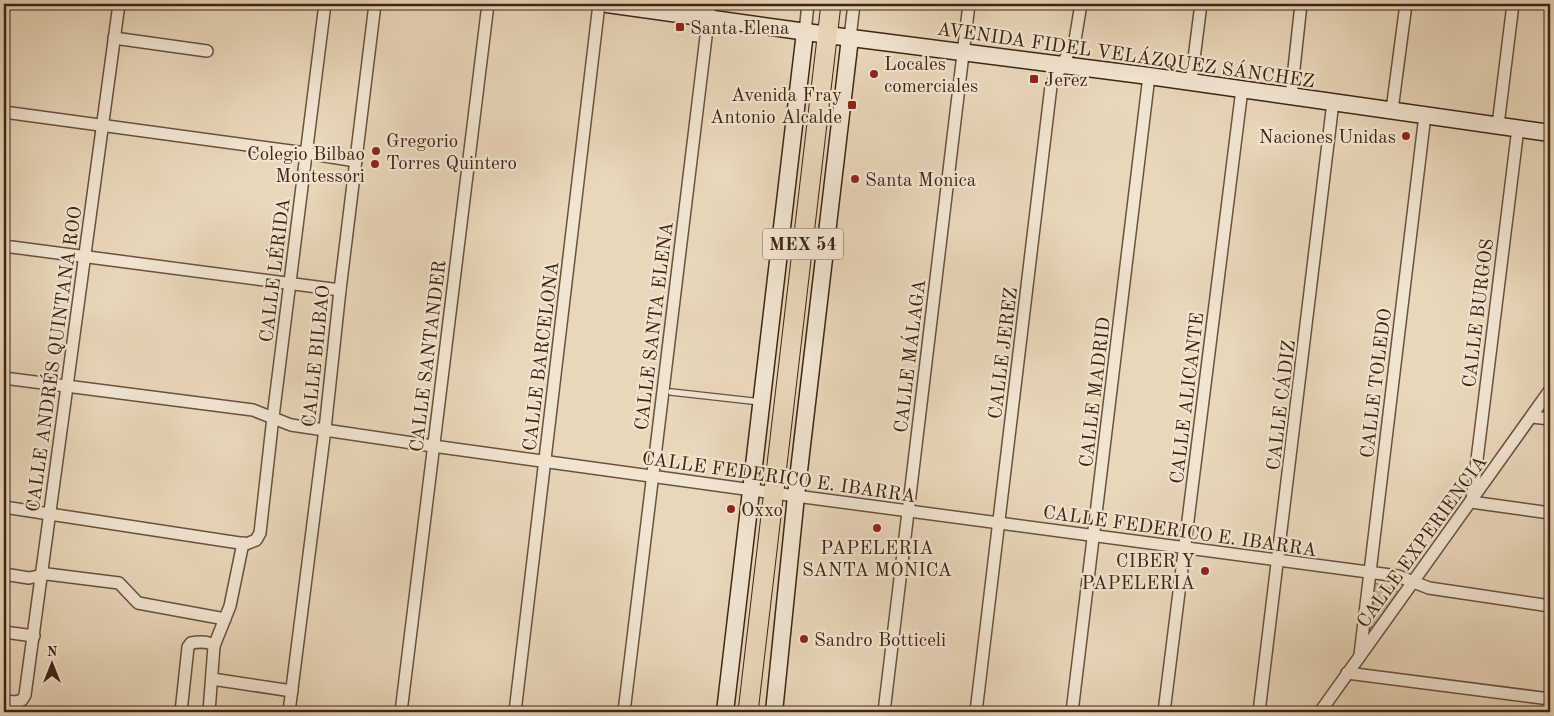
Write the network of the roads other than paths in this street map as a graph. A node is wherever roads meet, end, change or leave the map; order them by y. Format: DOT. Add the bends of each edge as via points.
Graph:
graph roads {
  1 [pos="119,4"];
  2 [pos="325,4"];
  3 [pos="375,4"];
  4 [pos="488,4"];
  5 [pos="599,4"];
  6 [pos="607,4"];
  7 [pos="808,4"];
  8 [pos="831,4"];
  9 [pos="854,4"];
  10 [pos="970,4"];
  11 [pos="1081,4"];
  12 [pos="1201,4"];
  13 [pos="1301,4"];
  14 [pos="1406,4"];
  15 [pos="1513,4"];
  16 [pos="709,11"];
  17 [pos="805,32"];
  18 [pos="828,35"];
  19 [pos="114,38"];
  20 [pos="850,38"];
  21 [pos="207,51"];
  22 [pos="964,51"];
  23 [pos="1063,64"];
  24 [pos="1150,76"];
  25 [pos="1190,82"];
  26 [pos="1242,89"];
  27 [pos="1291,96"];
  28 [pos="1333,102"];
  29 [pos="1392,110"];
  30 [pos="4,112"];
  31 [pos="1425,115"];
  32 [pos="102,125"];
  33 [pos="1498,125"];
  34 [pos="1518,128"];
  35 [pos="1550,133"];
  36 [pos="306,153"];
  37 [pos="356,161"];
  38 [pos="4,246"];
  39 [pos="86,257"];
  40 [pos="290,283"];
  41 [pos="340,290"];
  42 [pos="4,378"];
  43 [pos="66,386"];
  44 [pos="1550,390"];
  45 [pos="671,392"];
  46 [pos="761,402"];
  47 [pos="273,417"];
  48 [pos="1532,417"];
  49 [pos="1550,419"];
  50 [pos="325,429"];
  51 [pos="433,446"];
  52 [pos="545,462"];
  53 [pos="653,477"];
  54 [pos="751,490"];
  55 [pos="774,493"];
  56 [pos="796,496"];
  57 [pos="1471,502"];
  58 [pos="4,507"];
  59 [pos="908,511"];
  60 [pos="1550,513"];
  61 [pos="50,514"];
  62 [pos="1000,523"];
  63 [pos="1094,536"];
  64 [pos="243,543"];
  65 [pos="1185,548"];
  66 [pos="1278,560"];
  67 [pos="1370,572"];
  68 [pos="4,574"];
  69 [pos="41,576"];
  70 [pos="1413,582"];
  71 [pos="1550,606"];
  72 [pos="225,619"];
  73 [pos="4,632"];
  74 [pos="34,636"];
  75 [pos="214,646"];
  76 [pos="1360,655"];
  77 [pos="1347,673"];
  78 [pos="212,679"];
  79 [pos="292,691"];
  80 [pos="1550,699"];
  81 [pos="4,701"];
  82 [pos="181,712"];
  83 [pos="209,712"];
  84 [pos="289,712"];
  85 [pos="401,712"];
  86 [pos="515,712"];
  87 [pos="624,712"];
  88 [pos="725,712"];
  89 [pos="748,712"];
  90 [pos="774,712"];
  91 [pos="884,712"];
  92 [pos="976,712"];
  93 [pos="1072,712"];
  94 [pos="1164,712"];
  95 [pos="1260,712"];
  96 [pos="1320,712"];
  1 -- 19 [label="street, CALLE ANDRÉS QUINTANA ROO"];
  2 -- 36 [label="street, CALLE LÉRIDA"];
  3 -- 37 [label="street, CALLE BILBAO"];
  4 -- 51 [label="street, CALLE SANTANDER"];
  5 -- 52 [label="street, CALLE BARCELONA"];
  6 -- 16 [label="street, AVENIDA FIDEL VELÁZQUEZ SÁNCHEZ"];
  7 -- 17 [label="street"];
  8 -- 18 [label="main road, MEX 54"];
  9 -- 20 [label="street"];
  10 -- 22 [label="street, CALLE MÁLAGA"];
  11 -- 23 [label="street, CALLE JEREZ" via="1075,40"];
  12 -- 25 [label="street"];
  13 -- 27 [label="street"];
  14 -- 29 [label="street"];
  15 -- 33 [label="street"];
  16 -- 17 [label="street, AVENIDA FIDEL VELÁZQUEZ SÁNCHEZ"];
  16 -- 53 [label="street, CALLE SANTA ELENA"];
  17 -- 18 [label="street, AVENIDA FIDEL VELÁZQUEZ SÁNCHEZ"];
  17 -- 46 [label="street"];
  18 -- 20 [label="street, AVENIDA FIDEL VELÁZQUEZ SÁNCHEZ"];
  18 -- 55 [label="main road, MEX 54"];
  19 -- 21 [label="street"];
  19 -- 32 [label="street, CALLE ANDRÉS QUINTANA ROO"];
  20 -- 22 [label="street, AVENIDA FIDEL VELÁZQUEZ SÁNCHEZ"];
  20 -- 56 [label="street"];
  22 -- 23 [label="street, AVENIDA FIDEL VELÁZQUEZ SÁNCHEZ"];
  22 -- 59 [label="street, CALLE MÁLAGA"];
  23 -- 24 [label="street, AVENIDA FIDEL VELÁZQUEZ SÁNCHEZ"];
  23 -- 62 [label="street, CALLE JEREZ" via="1051,86"];
  24 -- 25 [label="street, AVENIDA FIDEL VELÁZQUEZ SÁNCHEZ"];
  24 -- 63 [label="street, CALLE MADRID"];
  25 -- 26 [label="street, AVENIDA FIDEL VELÁZQUEZ SÁNCHEZ"];
  26 -- 27 [label="street, AVENIDA FIDEL VELÁZQUEZ SÁNCHEZ"];
  26 -- 65 [label="street, CALLE ALICANTE"];
  27 -- 28 [label="street, AVENIDA FIDEL VELÁZQUEZ SÁNCHEZ"];
  28 -- 29 [label="street, AVENIDA FIDEL VELÁZQUEZ SÁNCHEZ"];
  28 -- 66 [label="street, CALLE CÁDIZ"];
  29 -- 31 [label="street, AVENIDA FIDEL VELÁZQUEZ SÁNCHEZ"];
  30 -- 32 [label="street"];
  31 -- 33 [label="street, AVENIDA FIDEL VELÁZQUEZ SÁNCHEZ"];
  31 -- 67 [label="street, CALLE TOLEDO"];
  32 -- 36 [label="street"];
  32 -- 39 [label="street, CALLE ANDRÉS QUINTANA ROO"];
  33 -- 34 [label="street, AVENIDA FIDEL VELÁZQUEZ SÁNCHEZ"];
  34 -- 35 [label="street, AVENIDA FIDEL VELÁZQUEZ SÁNCHEZ"];
  34 -- 57 [label="street, CALLE BURGOS"];
  36 -- 37 [label="street"];
  36 -- 40 [label="street, CALLE LÉRIDA"];
  37 -- 41 [label="street, CALLE BILBAO"];
  38 -- 39 [label="street"];
  39 -- 40 [label="street"];
  39 -- 43 [label="street, CALLE ANDRÉS QUINTANA ROO"];
  40 -- 41 [label="street"];
  40 -- 47 [label="street, CALLE LÉRIDA"];
  41 -- 50 [label="street, CALLE BILBAO"];
  42 -- 43 [label="street, CALLE FEDERICO E. IBARRA"];
  43 -- 47 [label="street, CALLE FEDERICO E. IBARRA" via="253,410"];
  43 -- 61 [label="street, CALLE ANDRÉS QUINTANA ROO"];
  44 -- 48 [label="street, CALLE EXPERIENCIA"];
  45 -- 46 [label="lane"];
  46 -- 54 [label="street"];
  47 -- 50 [label="street, CALLE FEDERICO E. IBARRA" via="291,425"];
  47 -- 64 [label="street, CALLE LÉRIDA" via="260,533 256,540"];
  48 -- 49 [label="street"];
  48 -- 57 [label="street, CALLE EXPERIENCIA"];
  50 -- 51 [label="street, CALLE FEDERICO E. IBARRA"];
  50 -- 79 [label="street, CALLE BILBAO"];
  51 -- 52 [label="street, CALLE FEDERICO E. IBARRA"];
  51 -- 85 [label="street, CALLE SANTANDER"];
  52 -- 53 [label="street, CALLE FEDERICO E. IBARRA"];
  52 -- 86 [label="street, CALLE BARCELONA"];
  53 -- 54 [label="street, CALLE FEDERICO E. IBARRA"];
  53 -- 87 [label="street, CALLE SANTA ELENA"];
  54 -- 55 [label="street, CALLE FEDERICO E. IBARRA"];
  54 -- 88 [label="street"];
  55 -- 56 [label="street, CALLE FEDERICO E. IBARRA"];
  55 -- 89 [label="main road, MEX 54"];
  56 -- 59 [label="street, CALLE FEDERICO E. IBARRA"];
  56 -- 90 [label="street"];
  57 -- 60 [label="street"];
  57 -- 70 [label="street, CALLE EXPERIENCIA"];
  58 -- 61 [label="street"];
  59 -- 62 [label="street, CALLE FEDERICO E. IBARRA"];
  59 -- 91 [label="street, CALLE MÁLAGA"];
  61 -- 64 [label="street"];
  61 -- 69 [label="street, CALLE ANDRÉS QUINTANA ROO"];
  62 -- 63 [label="street, CALLE FEDERICO E. IBARRA"];
  62 -- 92 [label="street, CALLE JEREZ"];
  63 -- 65 [label="street, CALLE FEDERICO E. IBARRA"];
  63 -- 93 [label="street, CALLE MADRID"];
  64 -- 72 [label="street"];
  65 -- 66 [label="street, CALLE FEDERICO E. IBARRA"];
  65 -- 94 [label="street, CALLE ALICANTE"];
  66 -- 67 [label="street, CALLE FEDERICO E. IBARRA"];
  66 -- 95 [label="street, CALLE CÁDIZ"];
  67 -- 70 [label="street, CALLE FEDERICO E. IBARRA"];
  67 -- 76 [label="street, CALLE TOLEDO"];
  68 -- 69 [label="street" via="29,578"];
  69 -- 72 [label="street" via="47,574 119,583 138,603"];
  69 -- 74 [label="street, CALLE ANDRÉS QUINTANA ROO"];
  70 -- 71 [label="street, CALLE FEDERICO E. IBARRA" via="1429,588"];
  70 -- 76 [label="street, CALLE EXPERIENCIA"];
  72 -- 75 [label="street"];
  73 -- 74 [label="street"];
  74 -- 81 [label="street, CALLE ANDRÉS QUINTANA ROO" via="25,695 16,702"];
  75 -- 78 [label="street"];
  75 -- 82 [label="street" via="195,642 188,647"];
  76 -- 77 [label="street, CALLE EXPERIENCIA"];
  77 -- 80 [label="street"];
  77 -- 96 [label="street, CALLE EXPERIENCIA"];
  78 -- 79 [label="street"];
  78 -- 83 [label="street"];
  79 -- 84 [label="street, CALLE BILBAO"];
}
